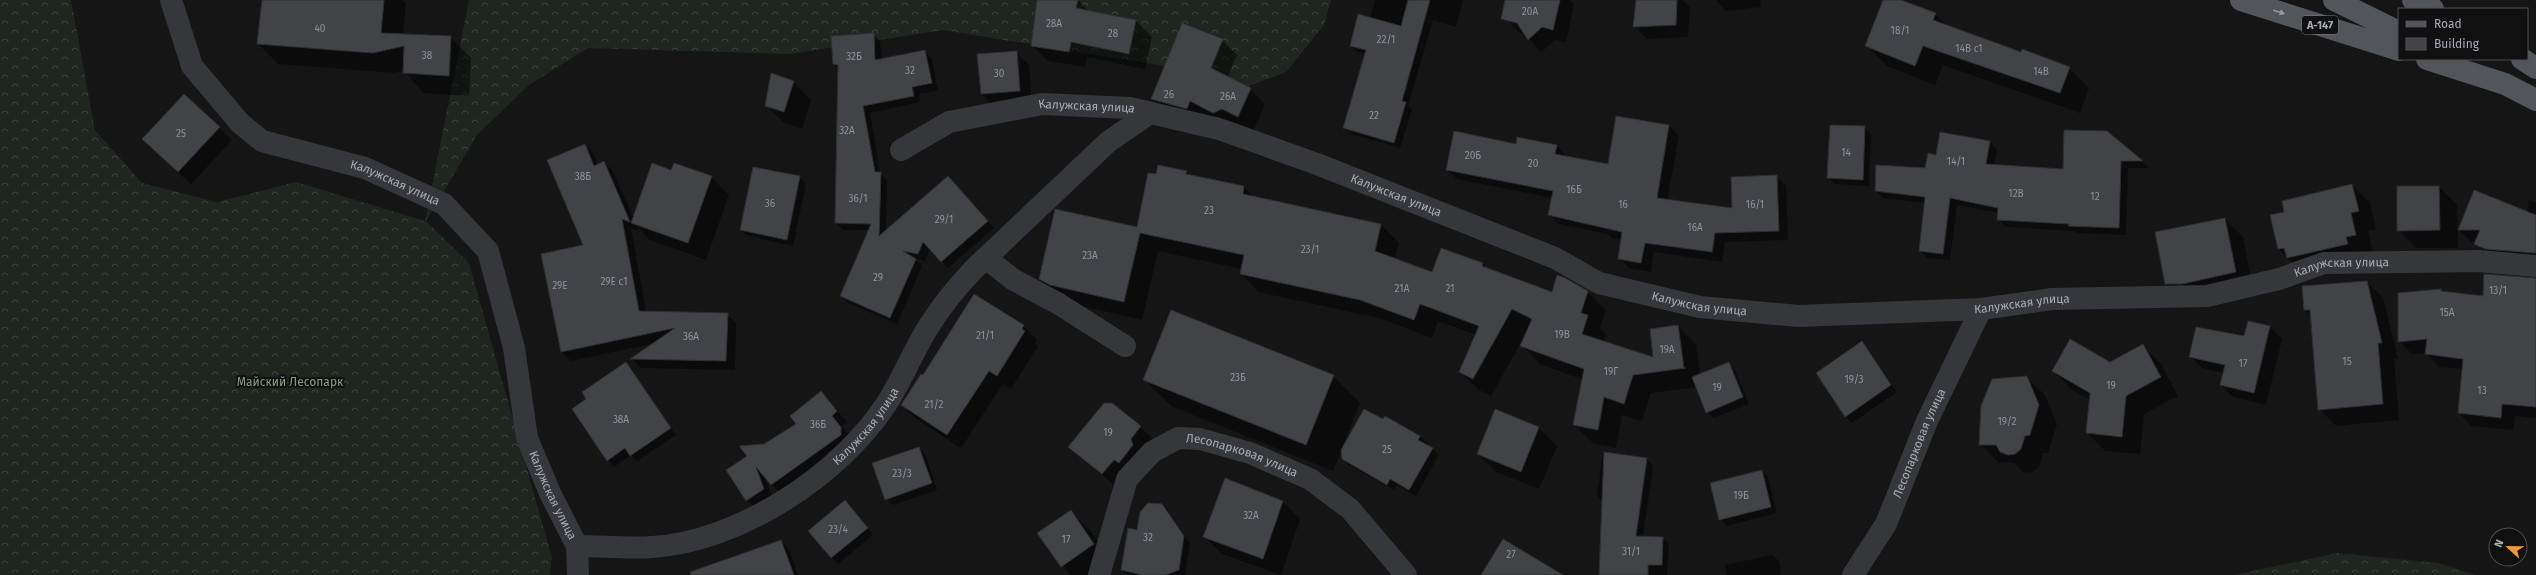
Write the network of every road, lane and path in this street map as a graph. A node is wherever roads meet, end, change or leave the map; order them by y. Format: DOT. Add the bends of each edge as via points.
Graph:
graph roads {
  1 [pos="171,0"];
  2 [pos="2242,0"];
  3 [pos="2334,0"];
  4 [pos="2413,0"];
  5 [pos="2430,8"];
  6 [pos="2398,32"];
  7 [pos="2398,50"];
  8 [pos="2430,60"];
  9 [pos="2456,60"];
  10 [pos="2524,60"];
  11 [pos="2536,68"];
  12 [pos="2504,84"];
  13 [pos="2536,100"];
  14 [pos="1150,113"];
  15 [pos="901,150"];
  16 [pos="987,259"];
  17 [pos="2536,266"];
  18 [pos="1981,309"];
  19 [pos="1125,346"];
  20 [pos="577,546"];
  21 [pos="578,575"];
  22 [pos="1099,575"];
  23 [pos="1406,575"];
  24 [pos="1853,575"];
  1 -- 20 [label="street, Калужская улица" via="192,66 240,123 262,140 365,168 444,204 488,252 514,348 527,438 550,493"];
  2 -- 7 [label="main road, А-147, one-way"];
  3 -- 6 [label="main road"];
  4 -- 5 [label="main road"];
  8 -- 12 [label="main road"];
  9 -- 12 [label="main road"];
  10 -- 11 [label="main road"];
  12 -- 13 [label="main road"];
  14 -- 15 [label="street, Калужская улица" via="1130,108 1042,104 949,122"];
  14 -- 16 [label="street, Калужская улица" via="1108,142"];
  14 -- 18 [label="street, Калужская улица" via="1219,129 1317,164 1555,258 1599,282 1700,307 1798,316"];
  16 -- 19 [label="street" via="1014,280 1059,304"];
  16 -- 20 [label="street, Калужская улица" via="954,290 929,326 886,403 848,451 786,500 731,529 669,545"];
  17 -- 18 [label="street, Калужская улица" via="2479,261 2324,263 2279,279 2207,296 2052,299"];
  18 -- 24 [label="street, Лесопарковая улица" via="1927,421 1886,524"];
  20 -- 21 [label="street"];
  22 -- 23 [label="street, Лесопарковая улица" via="1127,479 1152,452 1178,438 1200,439 1250,453 1310,479 1350,509"];
}
